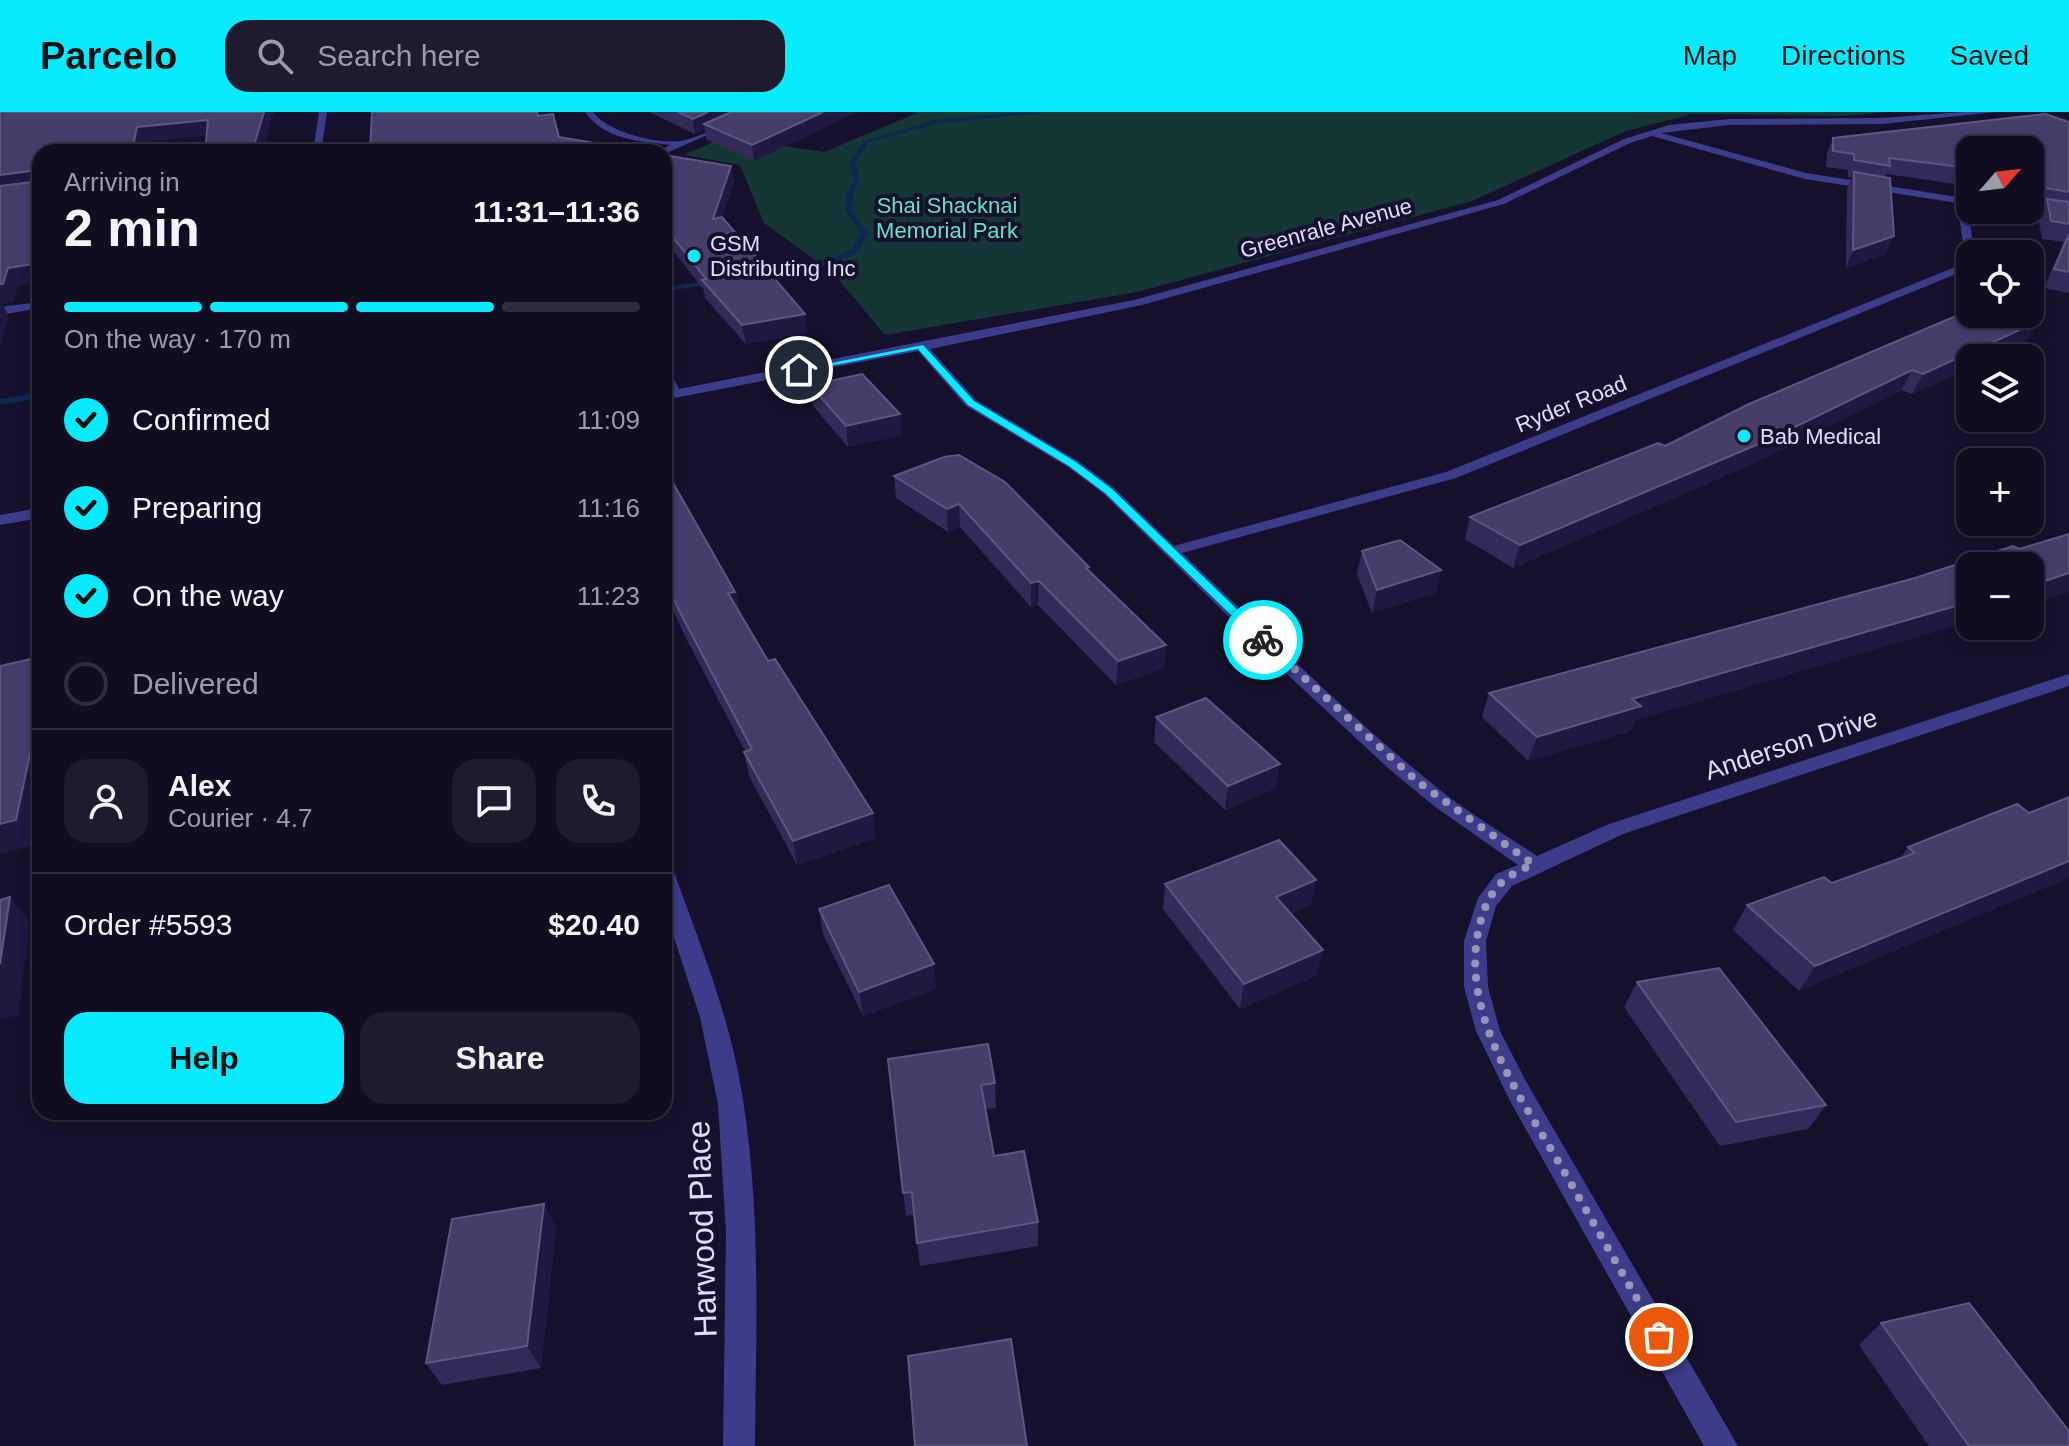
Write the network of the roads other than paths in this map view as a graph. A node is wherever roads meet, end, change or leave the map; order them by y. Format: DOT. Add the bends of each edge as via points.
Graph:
graph roads {
  1 [pos="323,112"];
  2 [pos="589,112"];
  3 [pos="756,112"];
  4 [pos="1992,112"];
  5 [pos="1651,133"];
  6 [pos="318,144"];
  7 [pos="680,144"];
  8 [pos="672,148"];
  9 [pos="1956,200"];
  10 [pos="2044,211"];
  11 [pos="2069,214"];
  12 [pos="1956,270"];
  13 [pos="32,306"];
  14 [pos="0,311"];
  15 [pos="920,346"];
  16 [pos="672,393"];
  17 [pos="32,514"];
  18 [pos="0,520"];
  19 [pos="1172,551"];
  20 [pos="2069,680"];
  21 [pos="1533,864"];
  22 [pos="672,898"];
  23 [pos="739,1446"];
  24 [pos="1722,1446"];
  1 -- 6 [label="street"];
  2 -- 7 [label="street" via="614,131"];
  3 -- 7 [label="street"];
  4 -- 5 [label="street, Greenrale Avenue" via="1882,121 1729,122"];
  5 -- 9 [label="street" via="1805,176"];
  5 -- 15 [label="street, Greenrale Avenue" via="1474,210 1085,316"];
  7 -- 8 [label="street"];
  10 -- 11 [label="street"];
  12 -- 19 [label="street, Ryder Road" via="1451,475"];
  13 -- 14 [label="street"];
  15 -- 16 [label="street, Greenrale Avenue"];
  15 -- 19 [label="street" via="971,403 1097,482"];
  17 -- 18 [label="street"];
  19 -- 21 [label="street" via="1395,763"];
  20 -- 21 [label="street, Anderson Drive" via="1616,829"];
  21 -- 24 [label="street, Anderson Drive" via="1504,880 1486,904 1475,941 1476,987 1488,1031"];
  22 -- 23 [label="street, Harwood Place" via="706,994 730,1102 742,1234"];
}
